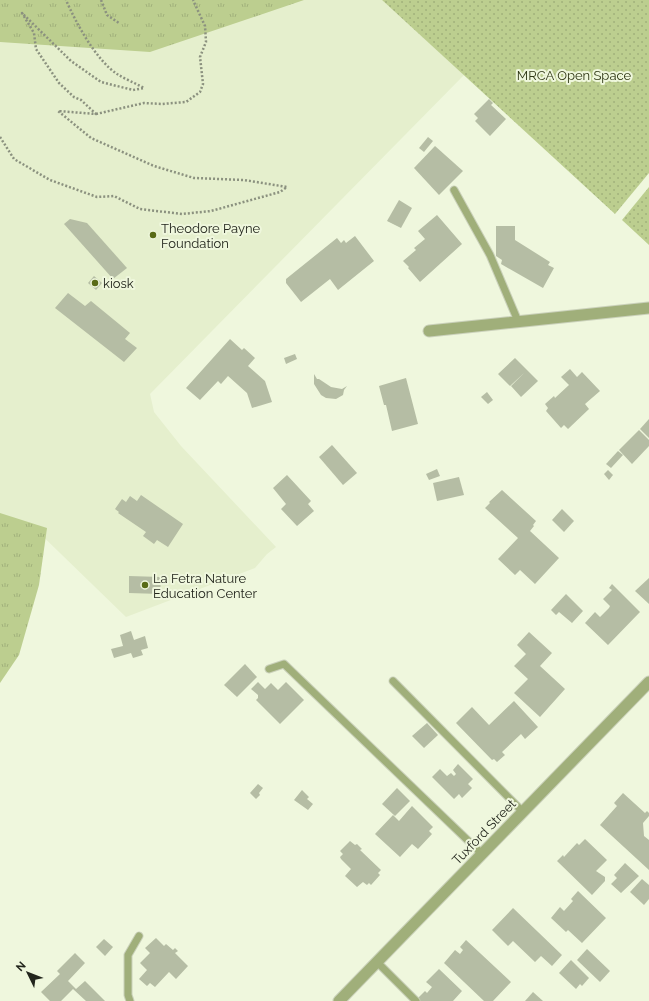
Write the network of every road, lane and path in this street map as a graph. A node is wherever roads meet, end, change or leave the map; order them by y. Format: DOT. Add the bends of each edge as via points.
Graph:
graph roads {
  1 [pos="66,0"];
  2 [pos="102,0"];
  3 [pos="193,0"];
  4 [pos="119,23"];
  5 [pos="96,114"];
  6 [pos="0,137"];
  7 [pos="454,190"];
  8 [pos="649,308"];
  9 [pos="518,321"];
  10 [pos="429,331"];
  11 [pos="269,669"];
  12 [pos="393,681"];
  13 [pos="649,682"];
  14 [pos="523,812"];
  15 [pos="482,854"];
  16 [pos="139,936"];
  17 [pos="377,962"];
  18 [pos="130,1001"];
  19 [pos="339,1001"];
  20 [pos="416,1001"];
  1 -- 5 [label="path" via="89,43 104,62 116,73 144,88 133,90 101,82 71,61 22,13 34,33 36,49 59,82"];
  2 -- 4 [label="path" via="107,15"];
  3 -- 5 [label="path" via="205,26 206,42 200,57 203,84 200,92 186,102 144,103"];
  5 -- 6 [label="path" via="58,111 91,138 154,166 194,178 244,180 287,187 280,192 211,211 182,214 140,209 114,196 97,197 50,180 14,160"];
  7 -- 9 [label="lane" via="490,255"];
  8 -- 9 [label="street"];
  9 -- 10 [label="street"];
  11 -- 15 [label="lane" via="284,664"];
  12 -- 14 [label="lane"];
  13 -- 14 [label="street, Tuxford Street"];
  14 -- 15 [label="street, Tuxford Street"];
  15 -- 17 [label="street, Tuxford Street"];
  16 -- 18 [label="lane" via="128,955"];
  17 -- 19 [label="street, Tuxford Street"];
  17 -- 20 [label="lane"];
}
